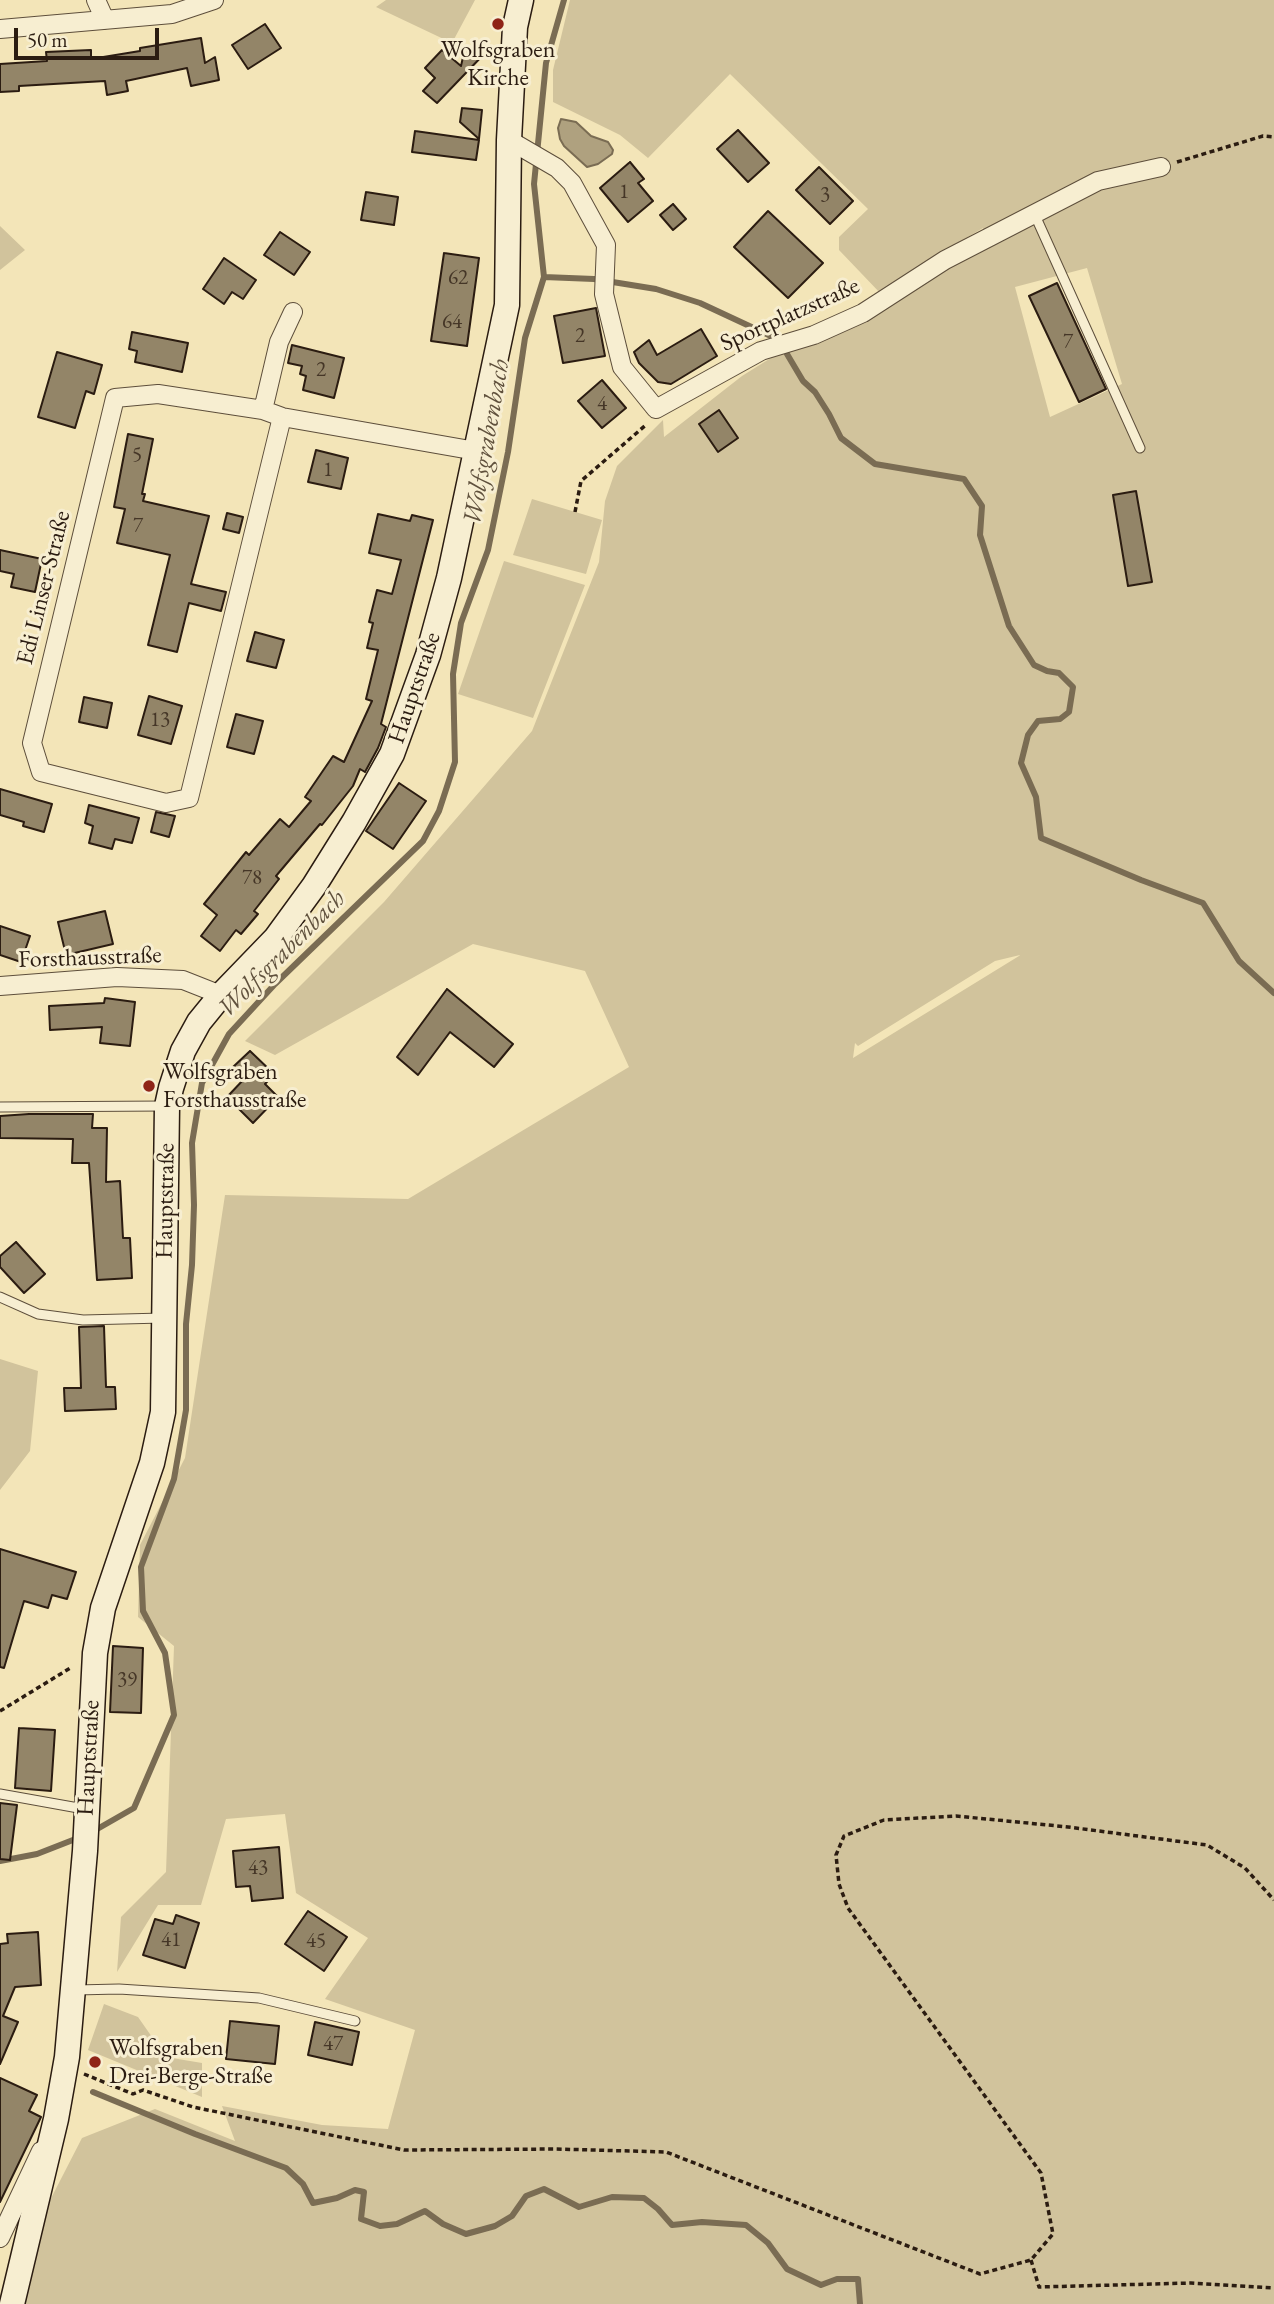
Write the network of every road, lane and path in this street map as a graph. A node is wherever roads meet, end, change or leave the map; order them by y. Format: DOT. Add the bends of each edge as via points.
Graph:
graph roads {
  1 [pos="96,0"];
  2 [pos="214,0"];
  3 [pos="521,0"];
  4 [pos="106,20"];
  5 [pos="0,29"];
  6 [pos="1274,137"];
  7 [pos="519,146"];
  8 [pos="1161,167"];
  9 [pos="1034,213"];
  10 [pos="293,312"];
  11 [pos="656,409"];
  12 [pos="263,410"];
  13 [pos="282,417"];
  14 [pos="1140,448"];
  15 [pos="476,451"];
  16 [pos="575,512"];
  17 [pos="0,986"];
  18 [pos="220,995"];
  19 [pos="167,1106"];
  20 [pos="0,1107"];
  21 [pos="0,1297"];
  22 [pos="165,1318"];
  23 [pos="95,1653"];
  24 [pos="0,1711"];
  25 [pos="0,1794"];
  26 [pos="86,1817"];
  27 [pos="1274,1900"];
  28 [pos="74,1990"];
  29 [pos="355,2021"];
  30 [pos="66,2066"];
  31 [pos="56,2119"];
  32 [pos="0,2238"];
  33 [pos="1031,2260"];
  34 [pos="1274,2288"];
  35 [pos="12,2304"];
  1 -- 4 [label="street"];
  2 -- 4 [label="street" via="172,14"];
  3 -- 7 [label="main road, Hauptstraße" via="515,27"];
  4 -- 5 [label="street"];
  6 -- 8 [label="path" via="1263,136"];
  7 -- 11 [label="street" via="557,168 572,183 606,245 604,294 621,368"];
  7 -- 15 [label="main road, Hauptstraße" via="507,305"];
  8 -- 9 [label="street, Sportplatzstraße" via="1098,180"];
  9 -- 11 [label="street, Sportplatzstraße" via="945,260 863,313 814,335 761,351"];
  9 -- 14 [label="lane"];
  10 -- 12 [label="street" via="279,342"];
  11 -- 16 [label="path" via="655,417 581,481"];
  12 -- 13 [label="street, Edi Linser-Straße"];
  12 -- 13 [label="street, Edi Linser-Straße" via="158,394 115,398 32,743 41,772 166,803 189,798"];
  13 -- 15 [label="street, Edi Linser-Straße"];
  15 -- 18 [label="main road, Hauptstraße" via="428,655 393,754 314,886 276,938"];
  17 -- 18 [label="street, Forsthausstraße" via="117,977 183,980"];
  18 -- 19 [label="main road, Hauptstraße" via="183,1051"];
  19 -- 20 [label="lane"];
  19 -- 22 [label="main road, Hauptstraße"];
  21 -- 22 [label="lane" via="38,1314 83,1320"];
  22 -- 23 [label="main road, Hauptstraße" via="163,1412 152,1463 103,1608"];
  23 -- 24 [label="path"];
  23 -- 26 [label="main road, Hauptstraße"];
  25 -- 26 [label="lane"];
  26 -- 28 [label="main road, Hauptstraße"];
  27 -- 33 [label="path" via="1245,1868 1207,1845 956,1816 884,1820 844,1836 836,1855 848,1908 1041,2173 1053,2234"];
  28 -- 29 [label="lane" via="258,1998"];
  28 -- 30 [label="main road, Hauptstraße"];
  30 -- 31 [label="main road, Hauptstraße"];
  30 -- 33 [label="path" via="133,2094 143,2090 192,2107 404,2150 666,2152 980,2274"];
  31 -- 32 [label="street"];
  31 -- 35 [label="main road, Hauptstraße"];
  33 -- 34 [label="path" via="1039,2287 1191,2283"];
}
